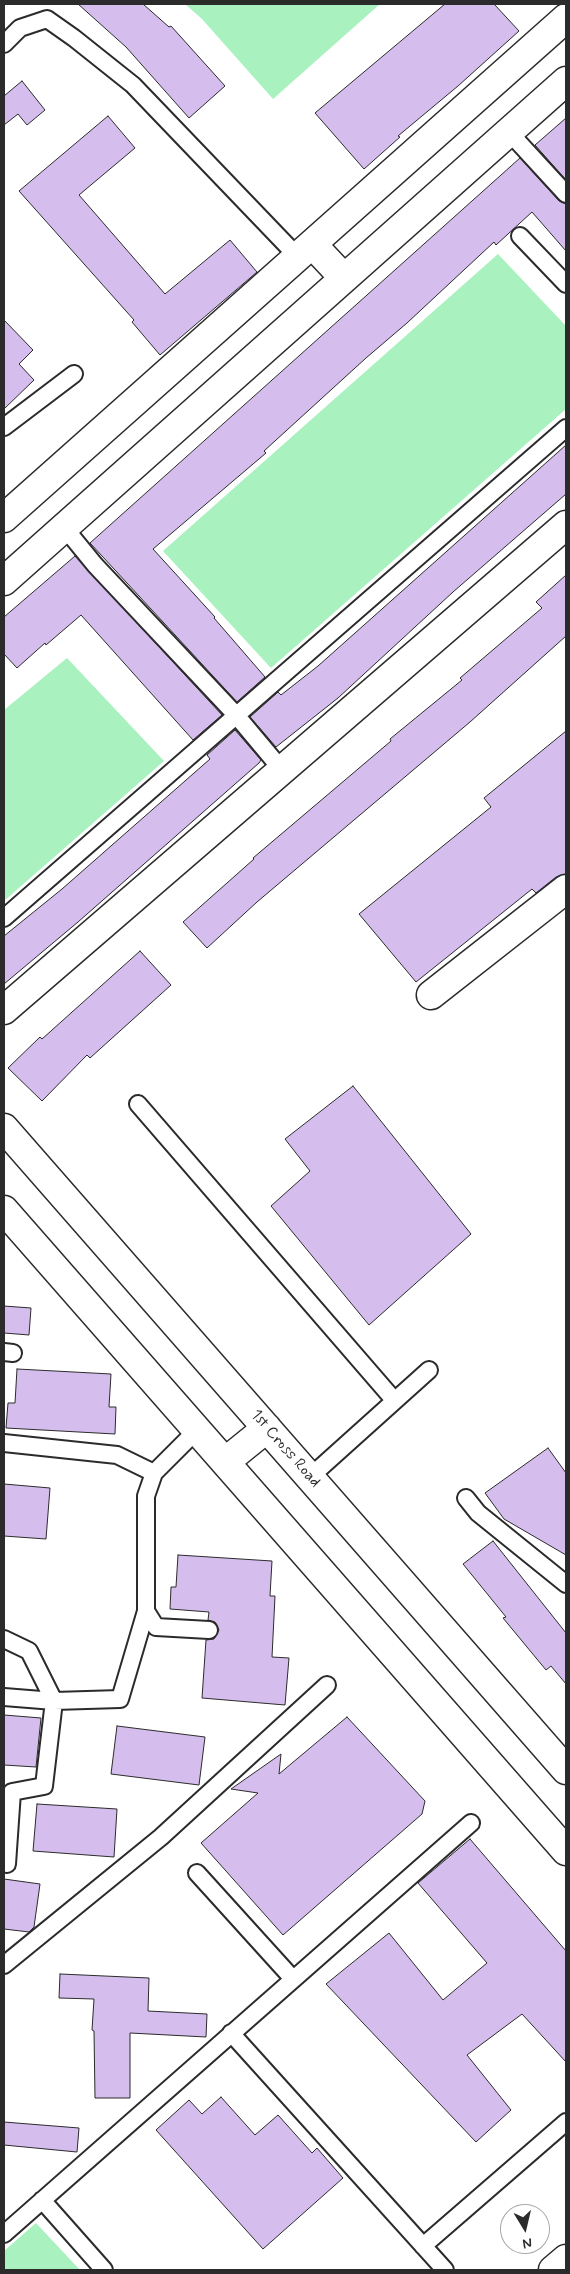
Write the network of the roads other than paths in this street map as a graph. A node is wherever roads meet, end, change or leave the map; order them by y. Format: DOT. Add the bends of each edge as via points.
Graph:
graph roads {
  1 [pos="566,18"];
  2 [pos="4,44"];
  3 [pos="566,81"];
  4 [pos="509,132"];
  5 [pos="566,194"];
  6 [pos="520,236"];
  7 [pos="304,250"];
  8 [pos="344,278"];
  9 [pos="566,284"];
  10 [pos="74,374"];
  11 [pos="4,427"];
  12 [pos="566,428"];
  13 [pos="4,518"];
  14 [pos="566,525"];
  15 [pos="64,527"];
  16 [pos="4,581"];
  17 [pos="236,715"];
  18 [pos="282,770"];
  19 [pos="566,889"];
  20 [pos="4,918"];
  21 [pos="432,995"];
  22 [pos="4,1010"];
  23 [pos="138,1104"];
  24 [pos="4,1128"];
  25 [pos="4,1210"];
  26 [pos="429,1370"];
  27 [pos="394,1400"];
  28 [pos="267,1428"];
  29 [pos="197,1430"];
  30 [pos="4,1443"];
  31 [pos="225,1462"];
  32 [pos="154,1474"];
  33 [pos="310,1477"];
  34 [pos="466,1498"];
  35 [pos="566,1584"];
  36 [pos="146,1611"];
  37 [pos="209,1630"];
  38 [pos="4,1639"];
  39 [pos="327,1685"];
  40 [pos="4,1697"];
  41 [pos="54,1701"];
  42 [pos="566,1770"];
  43 [pos="471,1823"];
  44 [pos="566,1851"];
  45 [pos="7,1864"];
  46 [pos="197,1873"];
  47 [pos="4,1965"];
  48 [pos="292,1979"];
  49 [pos="231,2033"];
  50 [pos="566,2122"];
  51 [pos="42,2200"];
  52 [pos="4,2234"];
  53 [pos="423,2246"];
  54 [pos="566,2259"];
  55 [pos="104,2270"];
  56 [pos="445,2270"];
  57 [pos="553,2270"];
  1 -- 7 [label="street"];
  2 -- 7 [label="lane" via="20,28 46,19 74,38 132,85"];
  3 -- 4 [label="street"];
  4 -- 5 [label="lane"];
  4 -- 8 [label="street"];
  6 -- 9 [label="lane"];
  7 -- 8 [label="street"];
  7 -- 13 [label="street"];
  8 -- 15 [label="street"];
  10 -- 11 [label="lane"];
  12 -- 17 [label="lane"];
  14 -- 18 [label="street"];
  15 -- 16 [label="street"];
  15 -- 17 [label="lane" via="95,565"];
  17 -- 18 [label="lane"];
  17 -- 20 [label="lane"];
  18 -- 22 [label="street"];
  19 -- 21 [label="street"];
  23 -- 27 [label="lane"];
  24 -- 28 [label="street, 1st Cross Road"];
  25 -- 29 [label="street"];
  26 -- 27 [label="lane"];
  27 -- 33 [label="lane"];
  28 -- 31 [label="street"];
  28 -- 33 [label="street, 1st Cross Road"];
  29 -- 31 [label="street"];
  29 -- 32 [label="lane"];
  30 -- 32 [label="lane" via="118,1455"];
  31 -- 44 [label="street"];
  32 -- 36 [label="lane" via="146,1496"];
  33 -- 42 [label="street, 1st Cross Road"];
  34 -- 35 [label="lane" via="478,1513"];
  36 -- 37 [label="lane" via="156,1627"];
  36 -- 41 [label="lane" via="120,1699"];
  38 -- 41 [label="lane" via="29,1651"];
  39 -- 47 [label="lane" via="161,1837"];
  40 -- 41 [label="lane"];
  41 -- 45 [label="lane" via="44,1786 12,1792"];
  43 -- 48 [label="lane"];
  46 -- 48 [label="lane"];
  48 -- 49 [label="lane"];
  49 -- 51 [label="lane"];
  49 -- 53 [label="lane"];
  50 -- 53 [label="lane"];
  51 -- 52 [label="lane"];
  51 -- 55 [label="lane"];
  53 -- 56 [label="lane"];
  54 -- 57 [label="street"];
}
